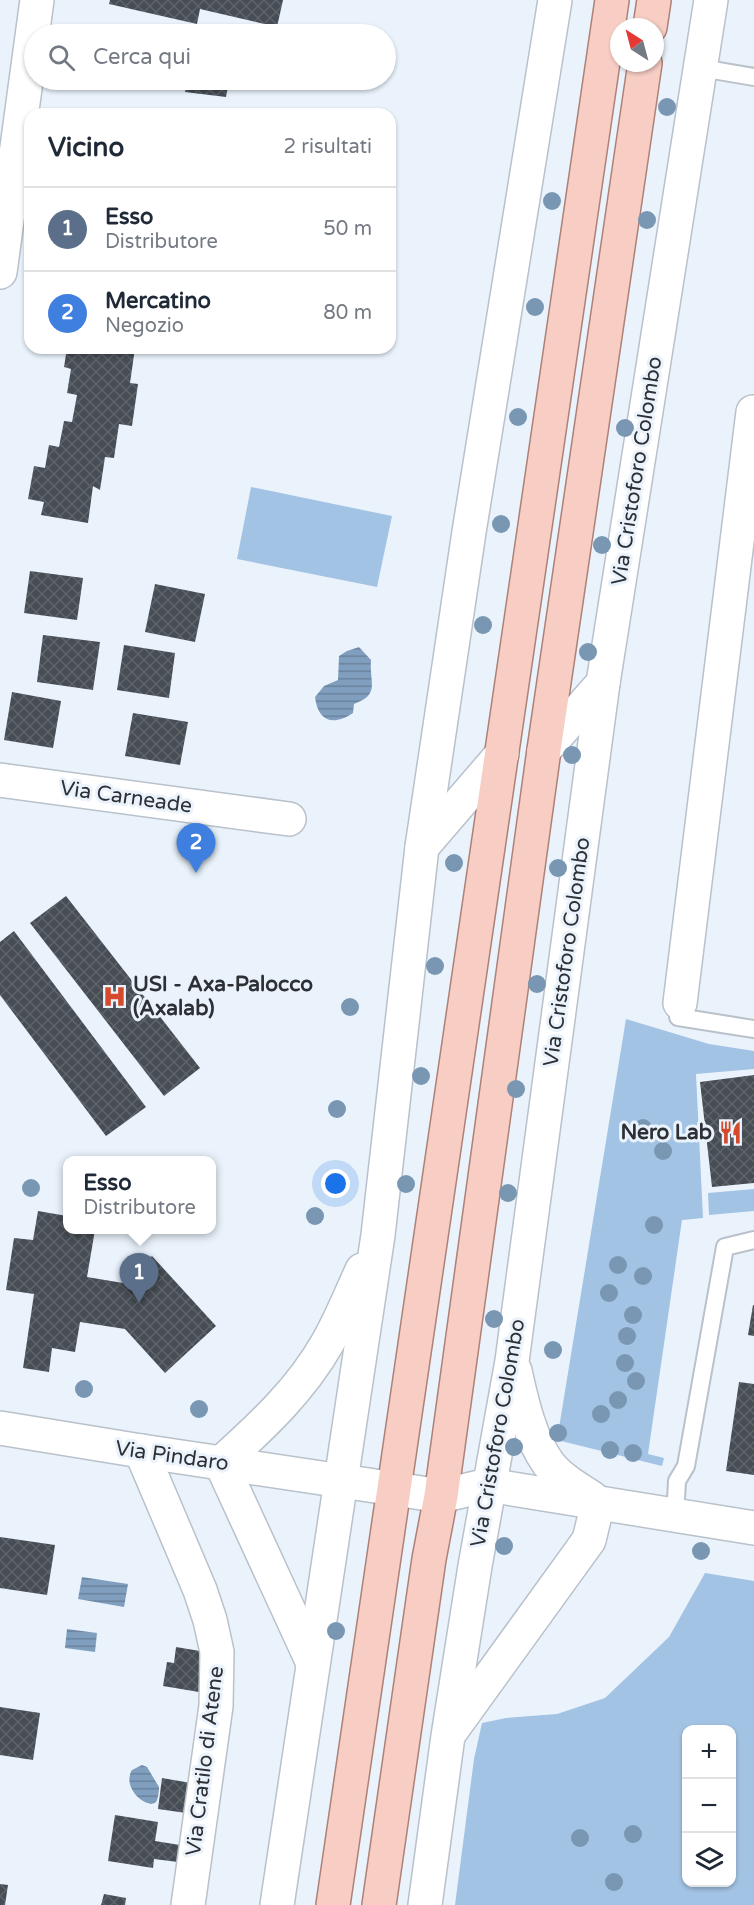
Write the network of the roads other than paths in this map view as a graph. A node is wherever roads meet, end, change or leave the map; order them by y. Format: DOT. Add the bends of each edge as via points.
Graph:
graph roads {
  1 [pos="37,0"];
  2 [pos="555,0"];
  3 [pos="612,0"];
  4 [pos="654,0"];
  5 [pos="711,0"];
  6 [pos="651,18"];
  7 [pos="34,24"];
  8 [pos="701,68"];
  9 [pos="644,72"];
  10 [pos="754,77"];
  11 [pos="25,90"];
  12 [pos="0,272"];
  13 [pos="753,412"];
  14 [pos="603,683"];
  15 [pos="544,750"];
  16 [pos="502,754"];
  17 [pos="0,780"];
  18 [pos="289,819"];
  19 [pos="422,847"];
  20 [pos="680,1003"];
  21 [pos="754,1029"];
  22 [pos="378,1235"];
  23 [pos="754,1240"];
  24 [pos="512,1361"];
  25 [pos="2,1429"];
  26 [pos="141,1451"];
  27 [pos="222,1463"];
  28 [pos="340,1480"];
  29 [pos="488,1485"];
  30 [pos="393,1489"];
  31 [pos="441,1496"];
  32 [pos="598,1503"];
  33 [pos="675,1517"];
  34 [pos="754,1528"];
  35 [pos="313,1663"];
  36 [pos="448,1736"];
  37 [pos="188,1905"];
  38 [pos="277,1905"];
  39 [pos="333,1905"];
  40 [pos="379,1905"];
  41 [pos="425,1905"];
  1 -- 7 [label="street"];
  2 -- 19 [label="street"];
  3 -- 16 [label="main road"];
  4 -- 6 [label="main road"];
  5 -- 8 [label="street, Via Cristoforo Colombo"];
  8 -- 10 [label="lane"];
  8 -- 14 [label="street, Via Cristoforo Colombo"];
  9 -- 15 [label="main road"];
  11 -- 12 [label="street"];
  13 -- 20 [label="street"];
  14 -- 15 [label="street"];
  14 -- 24 [label="street, Via Cristoforo Colombo"];
  15 -- 31 [label="main road"];
  16 -- 19 [label="street"];
  16 -- 30 [label="main road"];
  17 -- 18 [label="street, Via Carneade"];
  19 -- 22 [label="street"];
  20 -- 21 [label="lane" via="678,1017"];
  22 -- 27 [label="street" via="328,1341 303,1380 275,1414"];
  22 -- 28 [label="street"];
  23 -- 33 [label="lane" via="725,1247 686,1466 677,1482"];
  24 -- 29 [label="street, Via Cristoforo Colombo"];
  24 -- 32 [label="street" via="527,1418 549,1464"];
  25 -- 26 [label="street, Via Pindaro"];
  26 -- 27 [label="street, Via Pindaro"];
  26 -- 37 [label="street, Via Cratilo di Atene" via="206,1606 217,1652 216,1706"];
  27 -- 28 [label="street, Via Pindaro"];
  27 -- 35 [label="street"];
  28 -- 30 [label="street, Via Pindaro"];
  28 -- 35 [label="street"];
  29 -- 31 [label="street"];
  29 -- 32 [label="street"];
  29 -- 36 [label="street, Via Cristoforo Colombo"];
  30 -- 31 [label="street, Via Pindaro"];
  30 -- 39 [label="main road"];
  31 -- 40 [label="main road"];
  32 -- 33 [label="street"];
  32 -- 36 [label="street" via="590,1540"];
  33 -- 34 [label="street"];
  35 -- 38 [label="street"];
  36 -- 41 [label="street, Via Cristoforo Colombo"];
}
